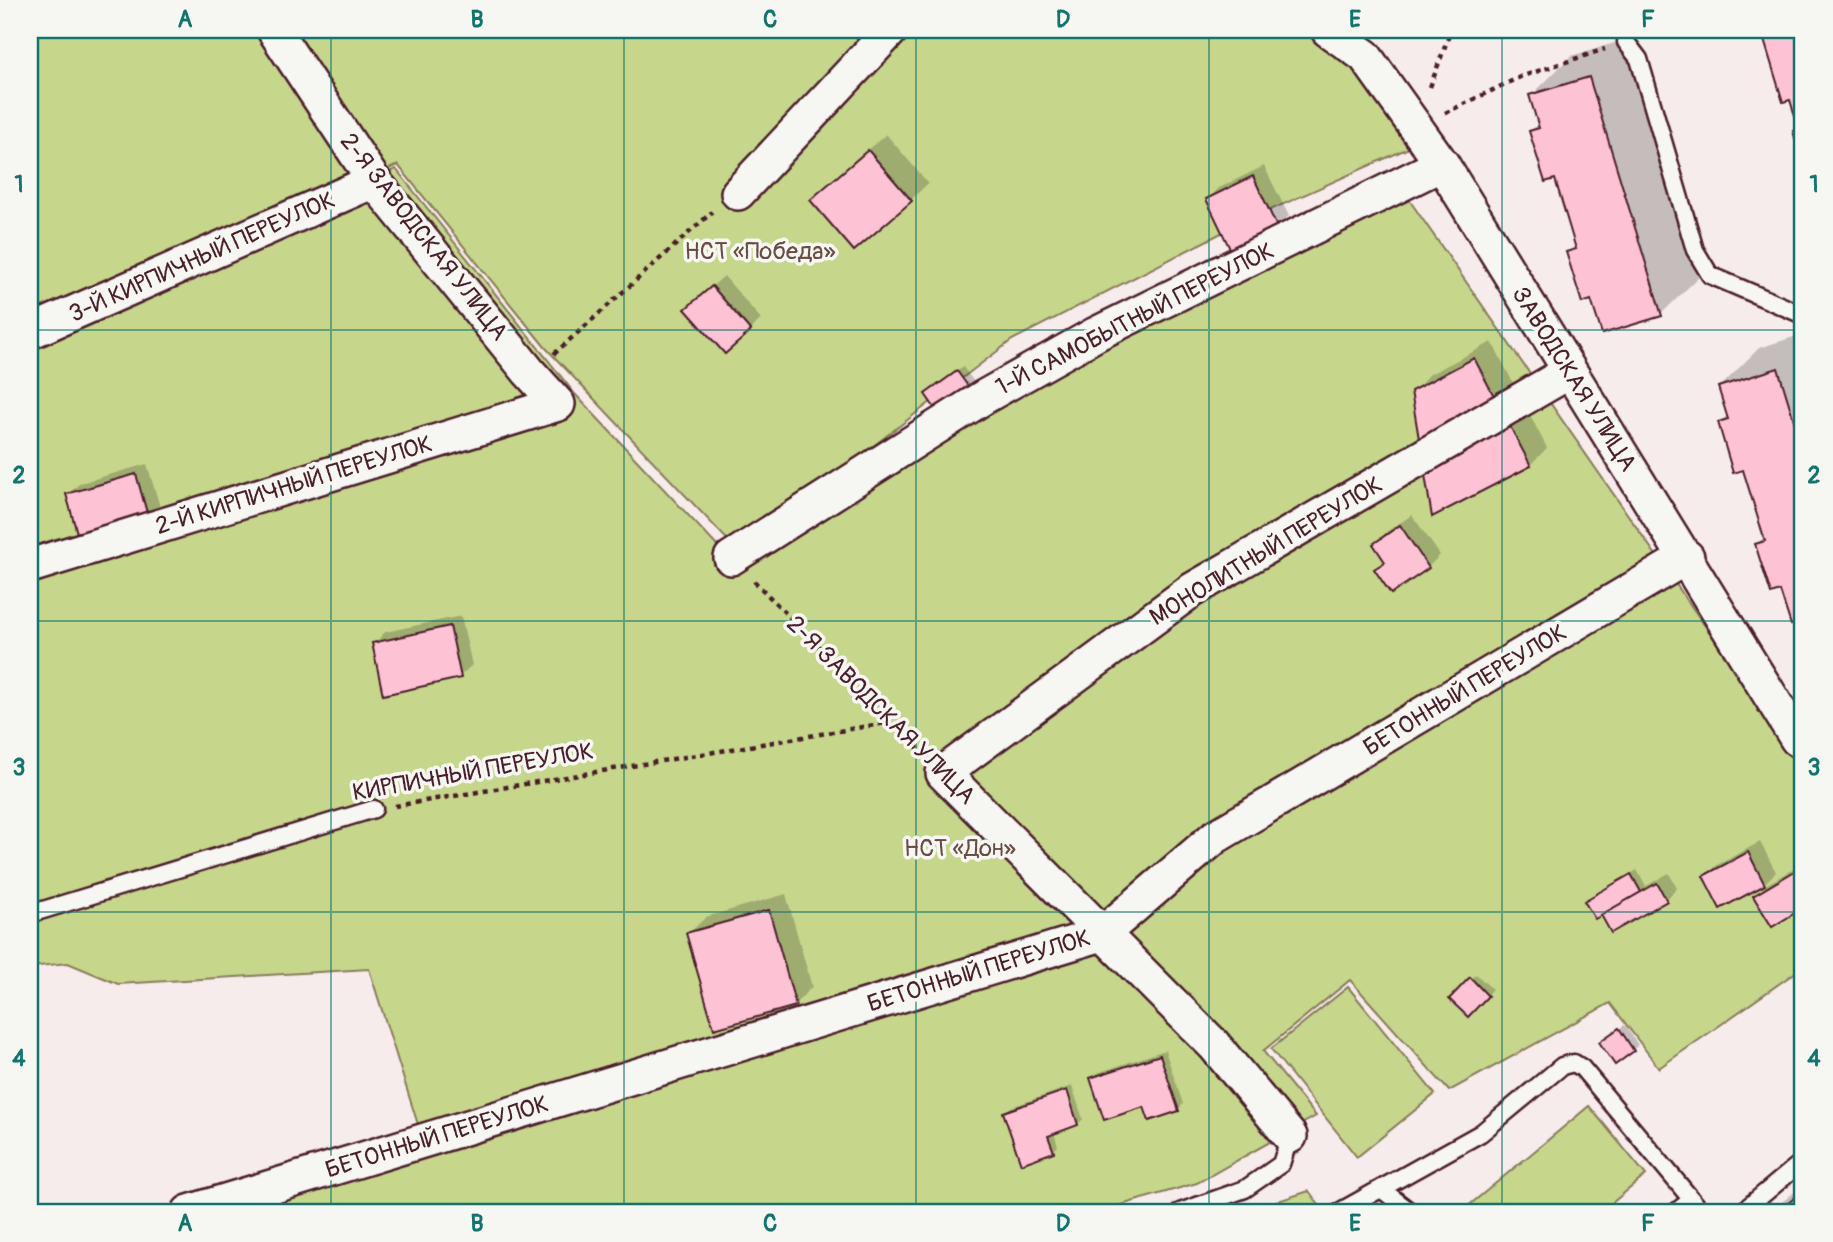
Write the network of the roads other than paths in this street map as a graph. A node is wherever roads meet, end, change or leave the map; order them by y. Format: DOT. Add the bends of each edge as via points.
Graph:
graph roads {
  1 [pos="274,30"];
  2 [pos="891,30"];
  3 [pos="1328,30"];
  4 [pos="1626,42"];
  5 [pos="1442,164"];
  6 [pos="374,181"];
  7 [pos="738,193"];
  8 [pos="1803,315"];
  9 [pos="30,332"];
  10 [pos="1569,372"];
  11 [pos="558,404"];
  12 [pos="1687,557"];
  13 [pos="731,558"];
  14 [pos="30,566"];
  15 [pos="1803,743"];
  16 [pos="954,764"];
  17 [pos="374,809"];
  18 [pos="30,914"];
  19 [pos="1102,934"];
  20 [pos="1290,1136"];
  21 [pos="1803,1161"];
  22 [pos="1381,1189"];
  23 [pos="1696,1206"];
  24 [pos="189,1212"];
  25 [pos="1180,1212"];
  26 [pos="1339,1212"];
  27 [pos="1411,1212"];
  28 [pos="1676,1212"];
  29 [pos="1742,1212"];
  1 -- 6 [label="street, 2-Я ЗАВОДСКАЯ УЛИЦА"];
  2 -- 7 [label="street"];
  3 -- 5 [label="street, ЗАВОДСКАЯ УЛИЦА" via="1365,56"];
  4 -- 8 [label="lane" via="1639,59 1695,250 1710,275"];
  5 -- 10 [label="street, ЗАВОДСКАЯ УЛИЦА"];
  5 -- 13 [label="street, 1-Й САМОБЫТНЫЙ ПЕРЕУЛОК" via="1096,334 984,397"];
  6 -- 9 [label="street, 3-Й КИРПИЧНЫЙ ПЕРЕУЛОК"];
  6 -- 11 [label="street, 2-Я ЗАВОДСКАЯ УЛИЦА"];
  10 -- 12 [label="street, ЗАВОДСКАЯ УЛИЦА"];
  10 -- 16 [label="street, МОНОЛИТНЫЙ ПЕРЕУЛОК" via="1192,590"];
  11 -- 14 [label="street, 2-Й КИРПИЧНЫЙ ПЕРЕУЛОК"];
  12 -- 15 [label="street, ЗАВОДСКАЯ УЛИЦА"];
  12 -- 19 [label="street, БЕТОННЫЙ ПЕРЕУЛОК" via="1215,837"];
  16 -- 19 [label="street, 2-Я ЗАВОДСКАЯ УЛИЦА"];
  17 -- 18 [label="lane, КИРПИЧНЫЙ ПЕРЕУЛОК"];
  19 -- 20 [label="street, 2-Я ЗАВОДСКАЯ УЛИЦА" via="1214,1045"];
  19 -- 24 [label="street, БЕТОННЫЙ ПЕРЕУЛОК"];
  20 -- 25 [label="lane" via="1281,1164 1245,1189"];
  21 -- 29 [label="lane"];
  22 -- 23 [label="lane" via="1481,1133 1562,1066 1574,1063"];
  22 -- 26 [label="lane"];
  22 -- 27 [label="lane"];
  23 -- 28 [label="lane"];
}
